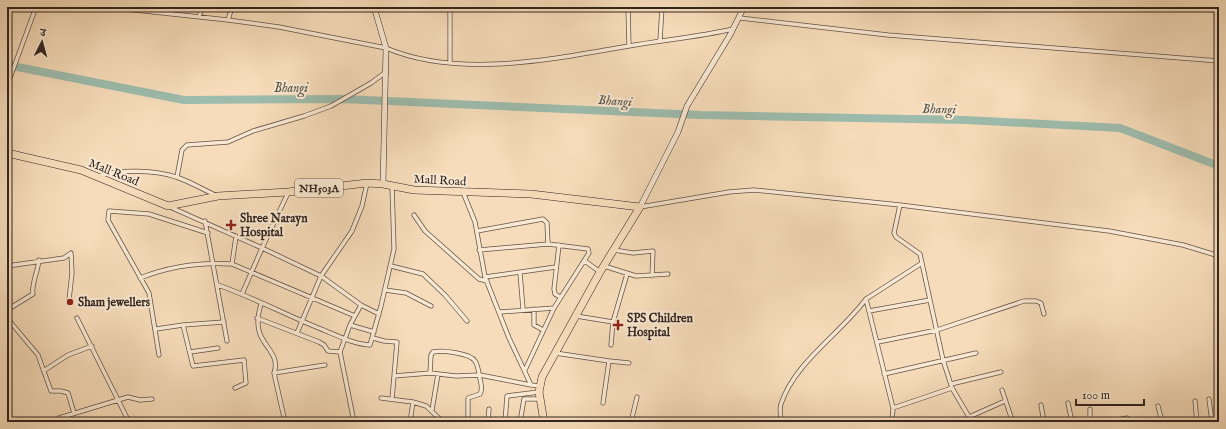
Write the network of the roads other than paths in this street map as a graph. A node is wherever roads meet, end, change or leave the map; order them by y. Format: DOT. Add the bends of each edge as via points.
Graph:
graph roads {
  1 [pos="36,7"];
  2 [pos="107,7"];
  3 [pos="202,7"];
  4 [pos="232,7"];
  5 [pos="374,7"];
  6 [pos="448,7"];
  7 [pos="453,7"];
  8 [pos="628,7"];
  9 [pos="662,7"];
  10 [pos="744,7"];
  11 [pos="128,8"];
  12 [pos="450,12"];
  13 [pos="199,17"];
  14 [pos="740,18"];
  15 [pos="228,20"];
  16 [pos="734,29"];
  17 [pos="660,41"];
  18 [pos="629,46"];
  19 [pos="386,48"];
  20 [pos="1219,61"];
  21 [pos="450,63"];
  22 [pos="386,72"];
  23 [pos="7,86"];
  24 [pos="7,152"];
  25 [pos="97,176"];
  26 [pos="177,177"];
  27 [pos="367,183"];
  28 [pos="383,184"];
  29 [pos="392,186"];
  30 [pos="288,192"];
  31 [pos="463,192"];
  32 [pos="218,196"];
  33 [pos="900,205"];
  34 [pos="168,206"];
  35 [pos="640,207"];
  36 [pos="414,215"];
  37 [pos="205,222"];
  38 [pos="477,231"];
  39 [pos="208,233"];
  40 [pos="236,236"];
  41 [pos="548,244"];
  42 [pos="559,245"];
  43 [pos="262,248"];
  44 [pos="479,250"];
  45 [pos="614,250"];
  46 [pos="1219,256"];
  47 [pos="38,260"];
  48 [pos="214,262"];
  49 [pos="585,262"];
  50 [pos="922,263"];
  51 [pos="232,264"];
  52 [pos="7,266"];
  53 [pos="391,266"];
  54 [pos="556,267"];
  55 [pos="602,269"];
  56 [pos="251,271"];
  57 [pos="520,272"];
  58 [pos="627,274"];
  59 [pos="668,274"];
  60 [pos="322,276"];
  61 [pos="652,276"];
  62 [pos="140,278"];
  63 [pos="486,279"];
  64 [pos="218,285"];
  65 [pos="385,290"];
  66 [pos="242,294"];
  67 [pos="312,297"];
  68 [pos="560,297"];
  69 [pos="866,299"];
  70 [pos="69,300"];
  71 [pos="930,300"];
  72 [pos="261,304"];
  73 [pos="361,305"];
  74 [pos="431,306"];
  75 [pos="554,308"];
  76 [pos="523,309"];
  77 [pos="534,309"];
  78 [pos="7,310"];
  79 [pos="869,311"];
  80 [pos="500,312"];
  81 [pos="379,314"];
  82 [pos="1044,314"];
  83 [pos="355,316"];
  84 [pos="576,316"];
  85 [pos="7,318"];
  86 [pos="77,318"];
  87 [pos="257,318"];
  88 [pos="467,321"];
  89 [pos="224,322"];
  90 [pos="302,322"];
  91 [pos="613,322"];
  92 [pos="183,325"];
  93 [pos="350,325"];
  94 [pos="156,329"];
  95 [pos="543,330"];
  96 [pos="937,330"];
  97 [pos="374,332"];
  98 [pos="297,333"];
  99 [pos="373,338"];
  100 [pos="345,339"];
  101 [pos="227,341"];
  102 [pos="878,342"];
  103 [pos="611,345"];
  104 [pos="92,346"];
  105 [pos="218,348"];
  106 [pos="190,352"];
  107 [pos="340,352"];
  108 [pos="555,353"];
  109 [pos="976,353"];
  110 [pos="159,355"];
  111 [pos="943,360"];
  112 [pos="609,361"];
  113 [pos="629,363"];
  114 [pos="325,365"];
  115 [pos="45,370"];
  116 [pos="525,370"];
  117 [pos="1001,372"];
  118 [pos="274,373"];
  119 [pos="430,373"];
  120 [pos="438,374"];
  121 [pos="884,374"];
  122 [pos="480,375"];
  123 [pos="394,376"];
  124 [pos="531,385"];
  125 [pos="952,386"];
  126 [pos="235,388"];
  127 [pos="1002,390"];
  128 [pos="539,392"];
  129 [pos="637,397"];
  130 [pos="380,398"];
  131 [pos="117,399"];
  132 [pos="152,399"];
  133 [pos="392,399"];
  134 [pos="1209,399"];
  135 [pos="1005,401"];
  136 [pos="1195,401"];
  137 [pos="413,402"];
  138 [pos="603,402"];
  139 [pos="1068,403"];
  140 [pos="1041,405"];
  141 [pos="1158,406"];
  142 [pos="893,408"];
  143 [pos="489,409"];
  144 [pos="432,410"];
  145 [pos="1090,410"];
  146 [pos="74,413"];
  147 [pos="969,417"];
  148 [pos="1012,420"];
  149 [pos="309,421"];
  150 [pos="56,422"];
  151 [pos="129,422"];
  152 [pos="285,422"];
  153 [pos="331,422"];
  154 [pos="354,422"];
  155 [pos="410,422"];
  156 [pos="443,422"];
  157 [pos="468,422"];
  158 [pos="488,422"];
  159 [pos="505,422"];
  160 [pos="520,422"];
  161 [pos="544,422"];
  162 [pos="631,422"];
  163 [pos="781,422"];
  164 [pos="892,422"];
  165 [pos="972,422"];
  166 [pos="1044,422"];
  167 [pos="1072,422"];
  168 [pos="1090,422"];
  169 [pos="1108,422"];
  170 [pos="1131,422"];
  171 [pos="1162,422"];
  172 [pos="1197,422"];
  173 [pos="1212,422"];
  1 -- 23 [label="street"];
  2 -- 11 [label="street"];
  3 -- 13 [label="street"];
  4 -- 15 [label="street"];
  5 -- 19 [label="street"];
  6 -- 12 [label="street"];
  7 -- 12 [label="street"];
  8 -- 18 [label="street"];
  9 -- 17 [label="street"];
  10 -- 14 [label="street"];
  11 -- 13 [label="street"];
  12 -- 21 [label="street"];
  13 -- 15 [label="street"];
  14 -- 16 [label="street"];
  14 -- 20 [label="street" via="888,35"];
  15 -- 19 [label="street" via="279,27"];
  16 -- 17 [label="street"];
  16 -- 35 [label="street" via="695,90 668,153"];
  17 -- 18 [label="street"];
  18 -- 21 [label="street" via="502,64"];
  19 -- 21 [label="street" via="410,57"];
  19 -- 22 [label="street"];
  22 -- 26 [label="street" via="331,106 304,116 253,131 228,142 187,145 182,150"];
  22 -- 28 [label="street"];
  24 -- 25 [label="highway, Mall Road"];
  25 -- 26 [label="street" via="115,172 156,173"];
  25 -- 34 [label="highway, Mall Road"];
  26 -- 32 [label="street"];
  27 -- 28 [label="highway, Mall Road / NH503A"];
  27 -- 30 [label="highway, Mall Road / NH503A"];
  27 -- 60 [label="street" via="362,206 352,231"];
  28 -- 29 [label="highway, Mall Road / NH503A"];
  29 -- 31 [label="highway, Mall Road / NH503A" via="414,190"];
  29 -- 53 [label="street" via="394,237"];
  30 -- 32 [label="highway, Mall Road / NH503A"];
  30 -- 43 [label="street"];
  31 -- 35 [label="highway, Mall Road / NH503A" via="531,194"];
  31 -- 38 [label="street"];
  32 -- 34 [label="highway, Mall Road / NH503A"];
  33 -- 35 [label="street" via="754,190"];
  33 -- 46 [label="street" via="1109,231 1184,244"];
  33 -- 50 [label="street" via="894,233 917,251"];
  34 -- 37 [label="street"];
  35 -- 45 [label="highway"];
  36 -- 63 [label="street" via="425,231 479,279"];
  37 -- 39 [label="street"];
  37 -- 40 [label="street"];
  38 -- 41 [label="street" via="543,219 547,221"];
  38 -- 44 [label="street"];
  39 -- 48 [label="street"];
  39 -- 62 [label="street" via="149,214 109,210 108,220"];
  40 -- 43 [label="street"];
  40 -- 51 [label="street"];
  41 -- 42 [label="street"];
  41 -- 44 [label="street"];
  42 -- 49 [label="street" via="588,249"];
  42 -- 54 [label="street"];
  43 -- 56 [label="street"];
  43 -- 60 [label="street"];
  44 -- 63 [label="street"];
  45 -- 55 [label="highway"];
  45 -- 61 [label="street" via="633,253 653,251"];
  47 -- 52 [label="street"];
  47 -- 70 [label="street" via="64,258 71,253"];
  47 -- 78 [label="street" via="33,294"];
  48 -- 51 [label="street"];
  48 -- 62 [label="street" via="162,270"];
  48 -- 64 [label="street"];
  49 -- 55 [label="street"];
  49 -- 68 [label="street"];
  50 -- 69 [label="street"];
  50 -- 71 [label="street"];
  51 -- 56 [label="street"];
  53 -- 65 [label="street"];
  53 -- 88 [label="street" via="423,274"];
  54 -- 57 [label="street"];
  54 -- 68 [label="street" via="554,292"];
  55 -- 58 [label="street"];
  55 -- 84 [label="highway"];
  56 -- 66 [label="street"];
  56 -- 67 [label="street"];
  57 -- 63 [label="street"];
  57 -- 76 [label="street"];
  58 -- 61 [label="street"];
  58 -- 91 [label="street"];
  59 -- 61 [label="street"];
  60 -- 67 [label="street"];
  60 -- 73 [label="street"];
  62 -- 94 [label="street" via="152,302"];
  63 -- 80 [label="street"];
  64 -- 66 [label="street"];
  64 -- 89 [label="street"];
  65 -- 74 [label="street" via="406,293"];
  65 -- 81 [label="street"];
  66 -- 72 [label="street"];
  67 -- 83 [label="street"];
  67 -- 90 [label="street"];
  68 -- 75 [label="street"];
  69 -- 79 [label="street"];
  69 -- 163 [label="street" via="794,380 781,405"];
  71 -- 79 [label="street"];
  71 -- 96 [label="street"];
  72 -- 87 [label="street"];
  72 -- 90 [label="street"];
  73 -- 81 [label="street"];
  73 -- 83 [label="street"];
  75 -- 77 [label="street"];
  75 -- 95 [label="street"];
  76 -- 77 [label="street"];
  76 -- 80 [label="street"];
  77 -- 95 [label="street" via="534,325"];
  79 -- 102 [label="street"];
  80 -- 116 [label="street" via="509,338"];
  81 -- 97 [label="street"];
  82 -- 96 [label="street" via="1041,303 1024,301"];
  83 -- 93 [label="street"];
  84 -- 91 [label="street"];
  84 -- 108 [label="highway"];
  85 -- 115 [label="street" via="35,350"];
  86 -- 104 [label="street"];
  87 -- 98 [label="street"];
  87 -- 118 [label="street" via="260,335 275,359"];
  89 -- 92 [label="street"];
  89 -- 101 [label="street"];
  90 -- 98 [label="street"];
  90 -- 100 [label="street"];
  91 -- 103 [label="street"];
  92 -- 94 [label="street"];
  92 -- 106 [label="street"];
  93 -- 97 [label="street"];
  93 -- 100 [label="street"];
  94 -- 110 [label="street"];
  95 -- 116 [label="street"];
  96 -- 102 [label="street"];
  96 -- 111 [label="street"];
  97 -- 99 [label="street"];
  98 -- 107 [label="street" via="322,343 328,351"];
  99 -- 100 [label="street" via="369,345"];
  99 -- 123 [label="street" via="397,342"];
  100 -- 107 [label="street"];
  102 -- 121 [label="street"];
  104 -- 115 [label="street" via="68,355"];
  104 -- 131 [label="street"];
  105 -- 106 [label="street"];
  106 -- 126 [label="street" via="192,364 195,366 244,360 246,381 244,385"];
  107 -- 154 [label="street"];
  108 -- 112 [label="street"];
  108 -- 128 [label="highway" via="542,377"];
  109 -- 111 [label="street"];
  111 -- 121 [label="street"];
  111 -- 125 [label="street"];
  112 -- 113 [label="street"];
  112 -- 138 [label="street"];
  114 -- 118 [label="street"];
  115 -- 146 [label="street" via="51,391 68,393"];
  116 -- 124 [label="street"];
  117 -- 125 [label="street"];
  118 -- 152 [label="street"];
  119 -- 120 [label="street"];
  119 -- 122 [label="street" via="431,355 438,351 471,357 476,362"];
  119 -- 123 [label="street"];
  120 -- 122 [label="street"];
  120 -- 144 [label="street"];
  121 -- 142 [label="street"];
  122 -- 124 [label="street"];
  122 -- 157 [label="street" via="481,392 468,398"];
  123 -- 133 [label="street"];
  124 -- 128 [label="street"];
  125 -- 142 [label="street"];
  125 -- 147 [label="street"];
  127 -- 135 [label="street"];
  128 -- 159 [label="street" via="507,396"];
  128 -- 160 [label="street" via="524,399"];
  128 -- 161 [label="highway"];
  129 -- 162 [label="street"];
  130 -- 133 [label="street"];
  131 -- 132 [label="street" via="130,396 140,400"];
  131 -- 146 [label="street"];
  131 -- 151 [label="street"];
  133 -- 137 [label="street"];
  134 -- 173 [label="street"];
  135 -- 147 [label="street"];
  135 -- 148 [label="street"];
  136 -- 172 [label="street"];
  137 -- 144 [label="street"];
  137 -- 155 [label="street"];
  139 -- 167 [label="street"];
  140 -- 166 [label="street"];
  141 -- 171 [label="street"];
  142 -- 164 [label="street"];
  143 -- 158 [label="street"];
  144 -- 156 [label="street"];
  145 -- 168 [label="street"];
  146 -- 150 [label="street" via="59,418"];
  147 -- 165 [label="street"];
  149 -- 152 [label="street"];
  149 -- 153 [label="street"];
  169 -- 170 [label="street" via="1127,418"];
}
